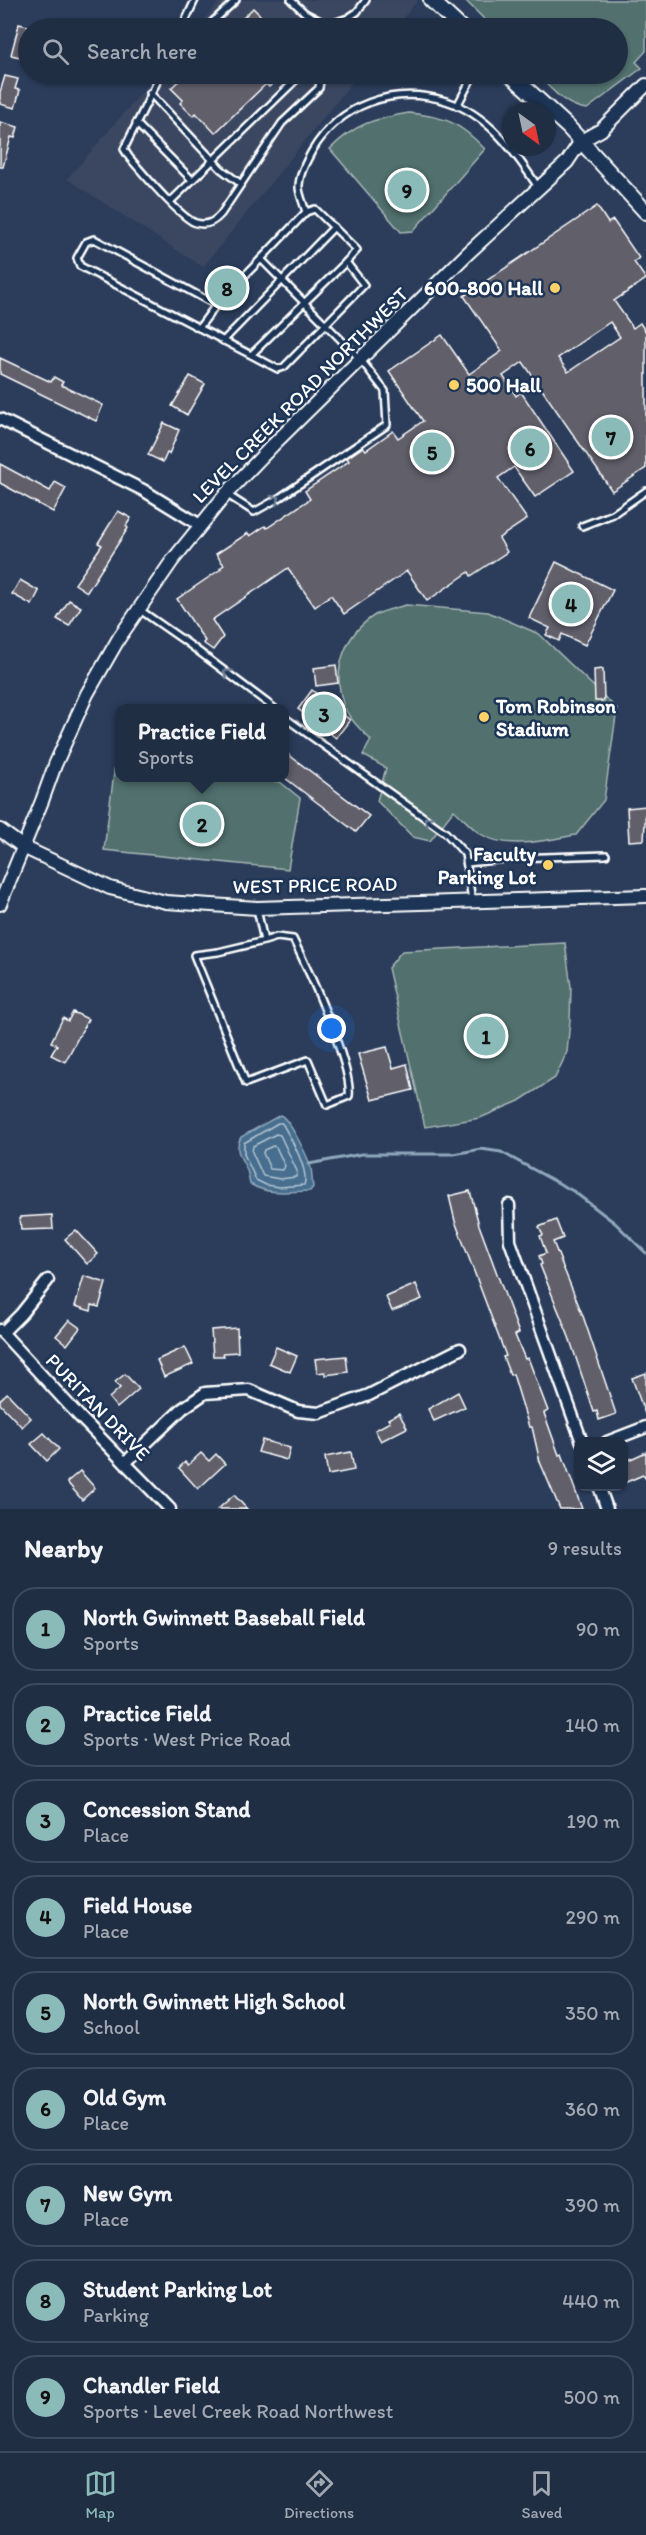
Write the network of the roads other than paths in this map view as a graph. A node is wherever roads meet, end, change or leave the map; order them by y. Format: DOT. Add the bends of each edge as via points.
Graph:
graph roads {
  1 [pos="195,0"];
  2 [pos="236,0"];
  3 [pos="291,0"];
  4 [pos="366,0"];
  5 [pos="431,0"];
  6 [pos="187,18"];
  7 [pos="217,18"];
  8 [pos="313,18"];
  9 [pos="348,18"];
  10 [pos="450,18"];
  11 [pos="155,84"];
  12 [pos="292,84"];
  13 [pos="320,84"];
  14 [pos="469,84"];
  15 [pos="521,84"];
  16 [pos="646,85"];
  17 [pos="150,93"];
  18 [pos="457,106"];
  19 [pos="136,123"];
  20 [pos="581,141"];
  21 [pos="214,160"];
  22 [pos="192,180"];
  23 [pos="241,184"];
  24 [pos="539,188"];
  25 [pos="171,201"];
  26 [pos="306,212"];
  27 [pos="646,212"];
  28 [pos="334,228"];
  29 [pos="261,259"];
  30 [pos="346,262"];
  31 [pos="282,280"];
  32 [pos="305,303"];
  33 [pos="216,304"];
  34 [pos="326,324"];
  35 [pos="199,328"];
  36 [pos="223,341"];
  37 [pos="251,355"];
  38 [pos="361,360"];
  39 [pos="0,420"];
  40 [pos="646,491"];
  41 [pos="226,494"];
  42 [pos="200,525"];
  43 [pos="582,526"];
  44 [pos="138,610"];
  45 [pos="269,704"];
  46 [pos="289,720"];
  47 [pos="0,831"];
  48 [pos="23,847"];
  49 [pos="606,855"];
  50 [pos="467,863"];
  51 [pos="646,896"];
  52 [pos="472,903"];
  53 [pos="0,904"];
  54 [pos="257,908"];
  55 [pos="264,941"];
  56 [pos="509,1205"];
  57 [pos="48,1280"];
  58 [pos="1,1331"];
  59 [pos="460,1349"];
  60 [pos="646,1427"];
  61 [pos="580,1437"];
  62 [pos="620,1437"];
  63 [pos="125,1463"];
  64 [pos="600,1491"];
  65 [pos="170,1509"];
  66 [pos="607,1509"];
  1 -- 6 [label="lane"];
  2 -- 7 [label="lane"];
  3 -- 8 [label="lane"];
  4 -- 9 [label="lane"];
  5 -- 10 [label="main road"];
  11 -- 17 [label="lane"];
  12 -- 21 [label="lane"];
  13 -- 23 [label="lane" via="282,123"];
  14 -- 18 [label="lane"];
  15 -- 20 [label="main road"];
  16 -- 20 [label="street" via="601,130"];
  17 -- 19 [label="lane"];
  17 -- 21 [label="lane"];
  18 -- 24 [label="lane" via="495,130"];
  18 -- 26 [label="lane" via="420,96 387,98 356,107 339,118 322,134 304,164 299,187"];
  19 -- 22 [label="lane"];
  19 -- 25 [label="lane" via="124,149"];
  20 -- 24 [label="street, LEVEL CREEK ROAD NORTHWEST" via="567,162"];
  20 -- 27 [label="main road"];
  21 -- 22 [label="lane"];
  21 -- 23 [label="lane"];
  22 -- 25 [label="lane"];
  23 -- 25 [label="lane" via="213,222 193,222"];
  24 -- 38 [label="street, LEVEL CREEK ROAD NORTHWEST"];
  26 -- 28 [label="lane" via="315,209"];
  26 -- 29 [label="lane"];
  28 -- 30 [label="lane" via="357,250"];
  28 -- 31 [label="lane"];
  29 -- 31 [label="lane"];
  29 -- 33 [label="lane"];
  30 -- 32 [label="lane"];
  30 -- 34 [label="lane" via="364,285"];
  31 -- 32 [label="lane"];
  31 -- 36 [label="lane"];
  32 -- 34 [label="lane"];
  32 -- 37 [label="lane"];
  33 -- 35 [label="lane"];
  33 -- 35 [label="lane" via="94,239 86,242 77,258 80,266"];
  34 -- 37 [label="lane" via="284,367 278,369"];
  34 -- 38 [label="lane"];
  35 -- 36 [label="lane"];
  36 -- 37 [label="lane"];
  38 -- 41 [label="street, LEVEL CREEK ROAD NORTHWEST"];
  41 -- 38 [label="lane, one-way" via="254,512 387,425 385,391"];
  39 -- 42 [label="street" via="143,490"];
  40 -- 43 [label="lane" via="613,514"];
  41 -- 42 [label="street, LEVEL CREEK ROAD NORTHWEST"];
  42 -- 44 [label="street, LEVEL CREEK ROAD NORTHWEST"];
  45 -- 44 [label="lane, one-way"];
  44 -- 48 [label="street, LEVEL CREEK ROAD NORTHWEST" via="87,694"];
  50 -- 46 [label="lane, one-way" via="465,854 446,833"];
  47 -- 48 [label="street, WEST PRICE ROAD"];
  48 -- 53 [label="street, LEVEL CREEK ROAD NORTHWEST"];
  48 -- 54 [label="street, WEST PRICE ROAD" via="110,888 166,902"];
  49 -- 50 [label="lane"];
  50 -- 52 [label="lane"];
  51 -- 52 [label="street, WEST PRICE ROAD"];
  52 -- 54 [label="street, WEST PRICE ROAD"];
  54 -- 55 [label="lane"];
  55 -- 55 [label="lane" via="194,955 246,1083 308,1060 327,1105 349,1096 351,1085 336,1041 293,939 278,937"];
  56 -- 61 [label="street" via="510,1241"];
  57 -- 58 [label="street" via="21,1314"];
  58 -- 63 [label="street, PURITAN DRIVE"];
  59 -- 63 [label="street" via="369,1395 319,1413 298,1411 249,1390 205,1393 182,1409"];
  60 -- 62 [label="street"];
  63 -- 65 [label="street, PURITAN DRIVE"];
  64 -- 66 [label="street"];
}
